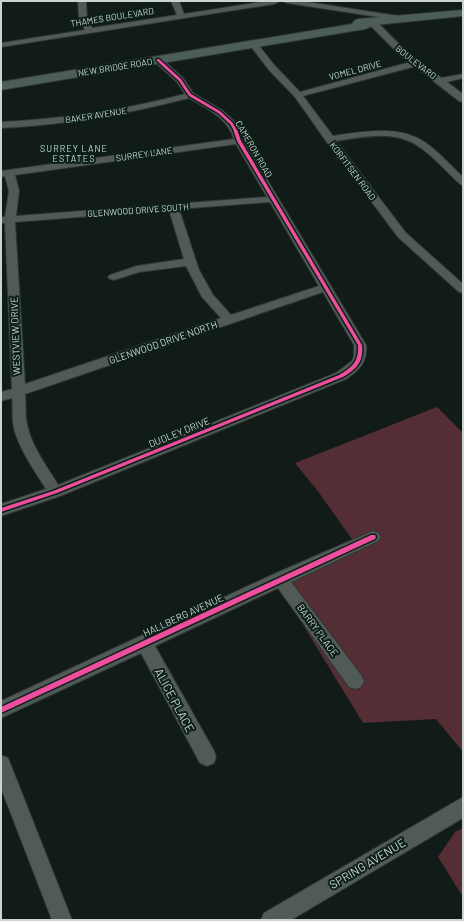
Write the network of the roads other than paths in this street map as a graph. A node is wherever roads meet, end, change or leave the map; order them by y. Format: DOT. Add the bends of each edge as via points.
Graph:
graph roads {
  1 [pos="82,1"];
  2 [pos="175,1"];
  3 [pos="274,1"];
  4 [pos="287,1"];
  5 [pos="346,10"];
  6 [pos="463,13"];
  7 [pos="180,17"];
  8 [pos="405,19"];
  9 [pos="372,22"];
  10 [pos="354,23"];
  11 [pos="89,31"];
  12 [pos="253,44"];
  13 [pos="1,45"];
  14 [pos="158,60"];
  15 [pos="417,64"];
  16 [pos="463,76"];
  17 [pos="439,81"];
  18 [pos="1,86"];
  19 [pos="190,95"];
  20 [pos="298,95"];
  21 [pos="463,99"];
  22 [pos="1,125"];
  23 [pos="329,139"];
  24 [pos="238,140"];
  25 [pos="5,173"];
  26 [pos="463,182"];
  27 [pos="274,199"];
  28 [pos="173,207"];
  29 [pos="6,220"];
  30 [pos="190,262"];
  31 [pos="114,277"];
  32 [pos="326,287"];
  33 [pos="463,290"];
  34 [pos="229,320"];
  35 [pos="359,361"];
  36 [pos="18,392"];
  37 [pos="1,397"];
  38 [pos="55,492"];
  39 [pos="1,510"];
  40 [pos="373,537"];
  41 [pos="280,579"];
  42 [pos="144,643"];
  43 [pos="355,681"];
  44 [pos="1,710"];
  45 [pos="206,758"];
  46 [pos="1,764"];
  47 [pos="463,807"];
  48 [pos="62,920"];
  49 [pos="271,920"];
  1 -- 11 [label="street" via="83,18"];
  2 -- 7 [label="street"];
  3 -- 4 [label="street, THAMES BOULEVARD"];
  3 -- 7 [label="street, THAMES BOULEVARD"];
  4 -- 5 [label="street, THAMES BOULEVARD"];
  5 -- 8 [label="street, THAMES BOULEVARD"];
  5 -- 10 [label="street" via="359,18"];
  6 -- 8 [label="main road, NEW BRIDGE ROAD"];
  7 -- 11 [label="street, THAMES BOULEVARD"];
  8 -- 9 [label="main road, NEW BRIDGE ROAD"];
  9 -- 10 [label="main road, NEW BRIDGE ROAD"];
  9 -- 12 [label="main road, NEW BRIDGE ROAD"];
  9 -- 15 [label="street, BOULEVARD"];
  10 -- 12 [label="main road, NEW BRIDGE ROAD"];
  11 -- 13 [label="street, THAMES BOULEVARD"];
  12 -- 14 [label="main road, NEW BRIDGE ROAD"];
  12 -- 20 [label="street, KORFITSEN ROAD"];
  14 -- 18 [label="main road, NEW BRIDGE ROAD"];
  14 -- 19 [label="street, CAMERON ROAD" via="180,80"];
  15 -- 17 [label="street, BOULEVARD"];
  15 -- 20 [label="street, VOMEL DRIVE"];
  16 -- 17 [label="street"];
  17 -- 21 [label="street, BOULEVARD"];
  19 -- 22 [label="street, BAKER AVENUE" via="102,115"];
  19 -- 24 [label="street, CAMERON ROAD" via="219,112 231,123"];
  20 -- 23 [label="street, KORFITSEN ROAD"];
  23 -- 26 [label="street" via="380,134 404,136 423,145"];
  23 -- 33 [label="street, KORFITSEN ROAD" via="402,235"];
  24 -- 25 [label="street, SURREY LANE"];
  24 -- 27 [label="street, CAMERON ROAD"];
  25 -- 29 [label="street, WESTVIEW DRIVE" via="14,184 15,193"];
  27 -- 28 [label="street, GLENWOOD DRIVE SOUTH"];
  27 -- 32 [label="street, CAMERON ROAD"];
  28 -- 29 [label="street, GLENWOOD DRIVE SOUTH"];
  28 -- 30 [label="street"];
  29 -- 36 [label="street, WESTVIEW DRIVE"];
  30 -- 31 [label="street" via="137,269"];
  30 -- 34 [label="street" via="208,297"];
  32 -- 34 [label="street, GLENWOOD DRIVE NORTH"];
  32 -- 35 [label="street, CAMERON ROAD" via="360,345"];
  34 -- 36 [label="street, GLENWOOD DRIVE NORTH"];
  35 -- 38 [label="street, DUDLEY DRIVE" via="355,367 341,376"];
  36 -- 37 [label="street, GLENWOOD DRIVE NORTH"];
  36 -- 38 [label="street, WESTVIEW DRIVE" via="20,424 25,440"];
  38 -- 39 [label="street, DUDLEY DRIVE"];
  40 -- 41 [label="street, HALLBERG AVENUE"];
  41 -- 42 [label="street, HALLBERG AVENUE"];
  41 -- 43 [label="street, BARRY PLACE"];
  42 -- 44 [label="street, HALLBERG AVENUE"];
  42 -- 45 [label="street, ALICE PLACE"];
  46 -- 48 [label="street"];
  47 -- 49 [label="street, SPRING AVENUE"];
}
